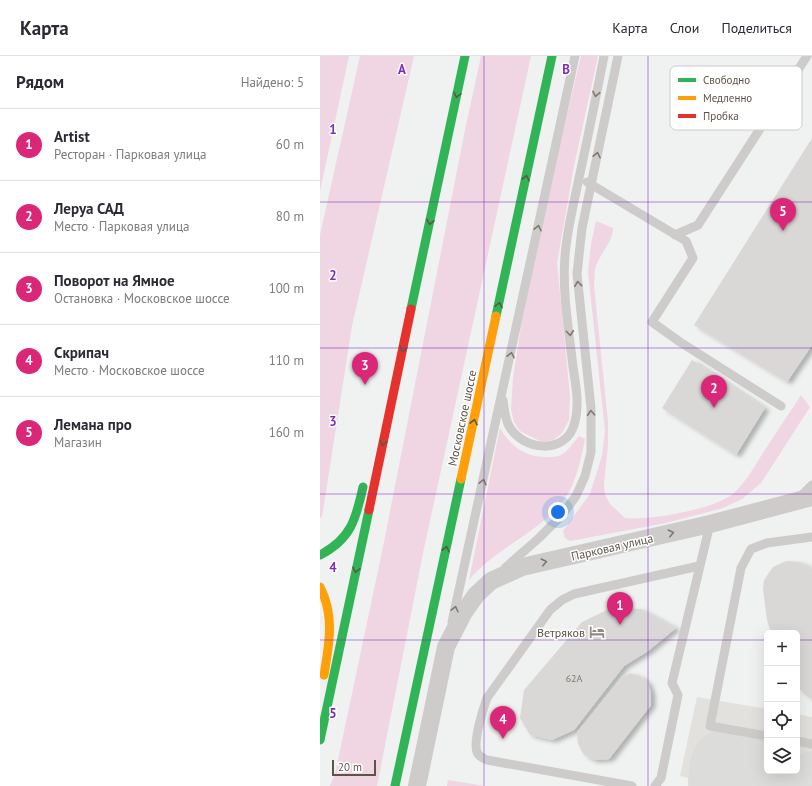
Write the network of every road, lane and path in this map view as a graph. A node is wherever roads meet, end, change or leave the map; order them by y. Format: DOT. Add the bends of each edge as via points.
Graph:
graph roads {
  1 [pos="465,56"];
  2 [pos="552,56"];
  3 [pos="575,56"];
  4 [pos="604,56"];
  5 [pos="618,56"];
  6 [pos="807,56"];
  7 [pos="801,66"];
  8 [pos="759,130"];
  9 [pos="580,178"];
  10 [pos="591,184"];
  11 [pos="675,235"];
  12 [pos="394,391"];
  13 [pos="502,396"];
  14 [pos="781,406"];
  15 [pos="371,452"];
  16 [pos="366,475"];
  17 [pos="812,485"];
  18 [pos="812,497"];
  19 [pos="794,502"];
  20 [pos="710,524"];
  21 [pos="812,536"];
  22 [pos="320,555"];
  23 [pos="700,566"];
  24 [pos="491,581"];
  25 [pos="320,587"];
  26 [pos="446,647"];
  27 [pos="320,702"];
  28 [pos="764,735"];
  29 [pos="320,740"];
  30 [pos="800,742"];
  31 [pos="812,744"];
  32 [pos="395,786"];
  33 [pos="417,786"];
  34 [pos="632,786"];
  35 [pos="655,786"];
  1 -- 12 [label="main road, one-way"];
  32 -- 2 [label="main road, Московское шоссе, one-way"];
  13 -- 3 [label="lane, one-way"];
  4 -- 9 [label="lane, one-way"];
  10 -- 5 [label="lane, one-way"];
  6 -- 7 [label="lane"];
  8 -- 11 [label="lane" via="698,225"];
  9 -- 10 [label="lane"];
  9 -- 13 [label="lane, one-way" via="565,256 577,400 574,426 554,446 530,444 522,440 509,426"];
  10 -- 11 [label="lane"];
  24 -- 10 [label="lane, one-way" via="562,515 576,496 585,476 591,452 592,429 577,274 582,228"];
  11 -- 14 [label="lane" via="686,241 693,258 652,322"];
  12 -- 15 [label="main road"];
  12 -- 29 [label="main road, one-way"];
  26 -- 13 [label="lane, one-way"];
  16 -- 22 [label="main road" via="355,521 349,534 337,546"];
  17 -- 19 [label="lane"];
  18 -- 19 [label="street, Парковая улица"];
  19 -- 20 [label="street, Парковая улица"];
  20 -- 23 [label="lane"];
  24 -- 20 [label="street, Парковая улица, one-way" via="522,567"];
  21 -- 28 [label="lane" via="767,543 751,549 741,568 710,726"];
  23 -- 34 [label="lane" via="574,594 562,600 550,610 492,691 482,711 477,752 487,760"];
  23 -- 35 [label="lane" via="672,683 678,695 661,778"];
  24 -- 26 [label="street, Парковая улица" via="476,595 464,612"];
  25 -- 27 [label="main road" via="329,604 331,627"];
  26 -- 33 [label="street, Парковая улица"];
  30 -- 31 [label="lane"];
}
